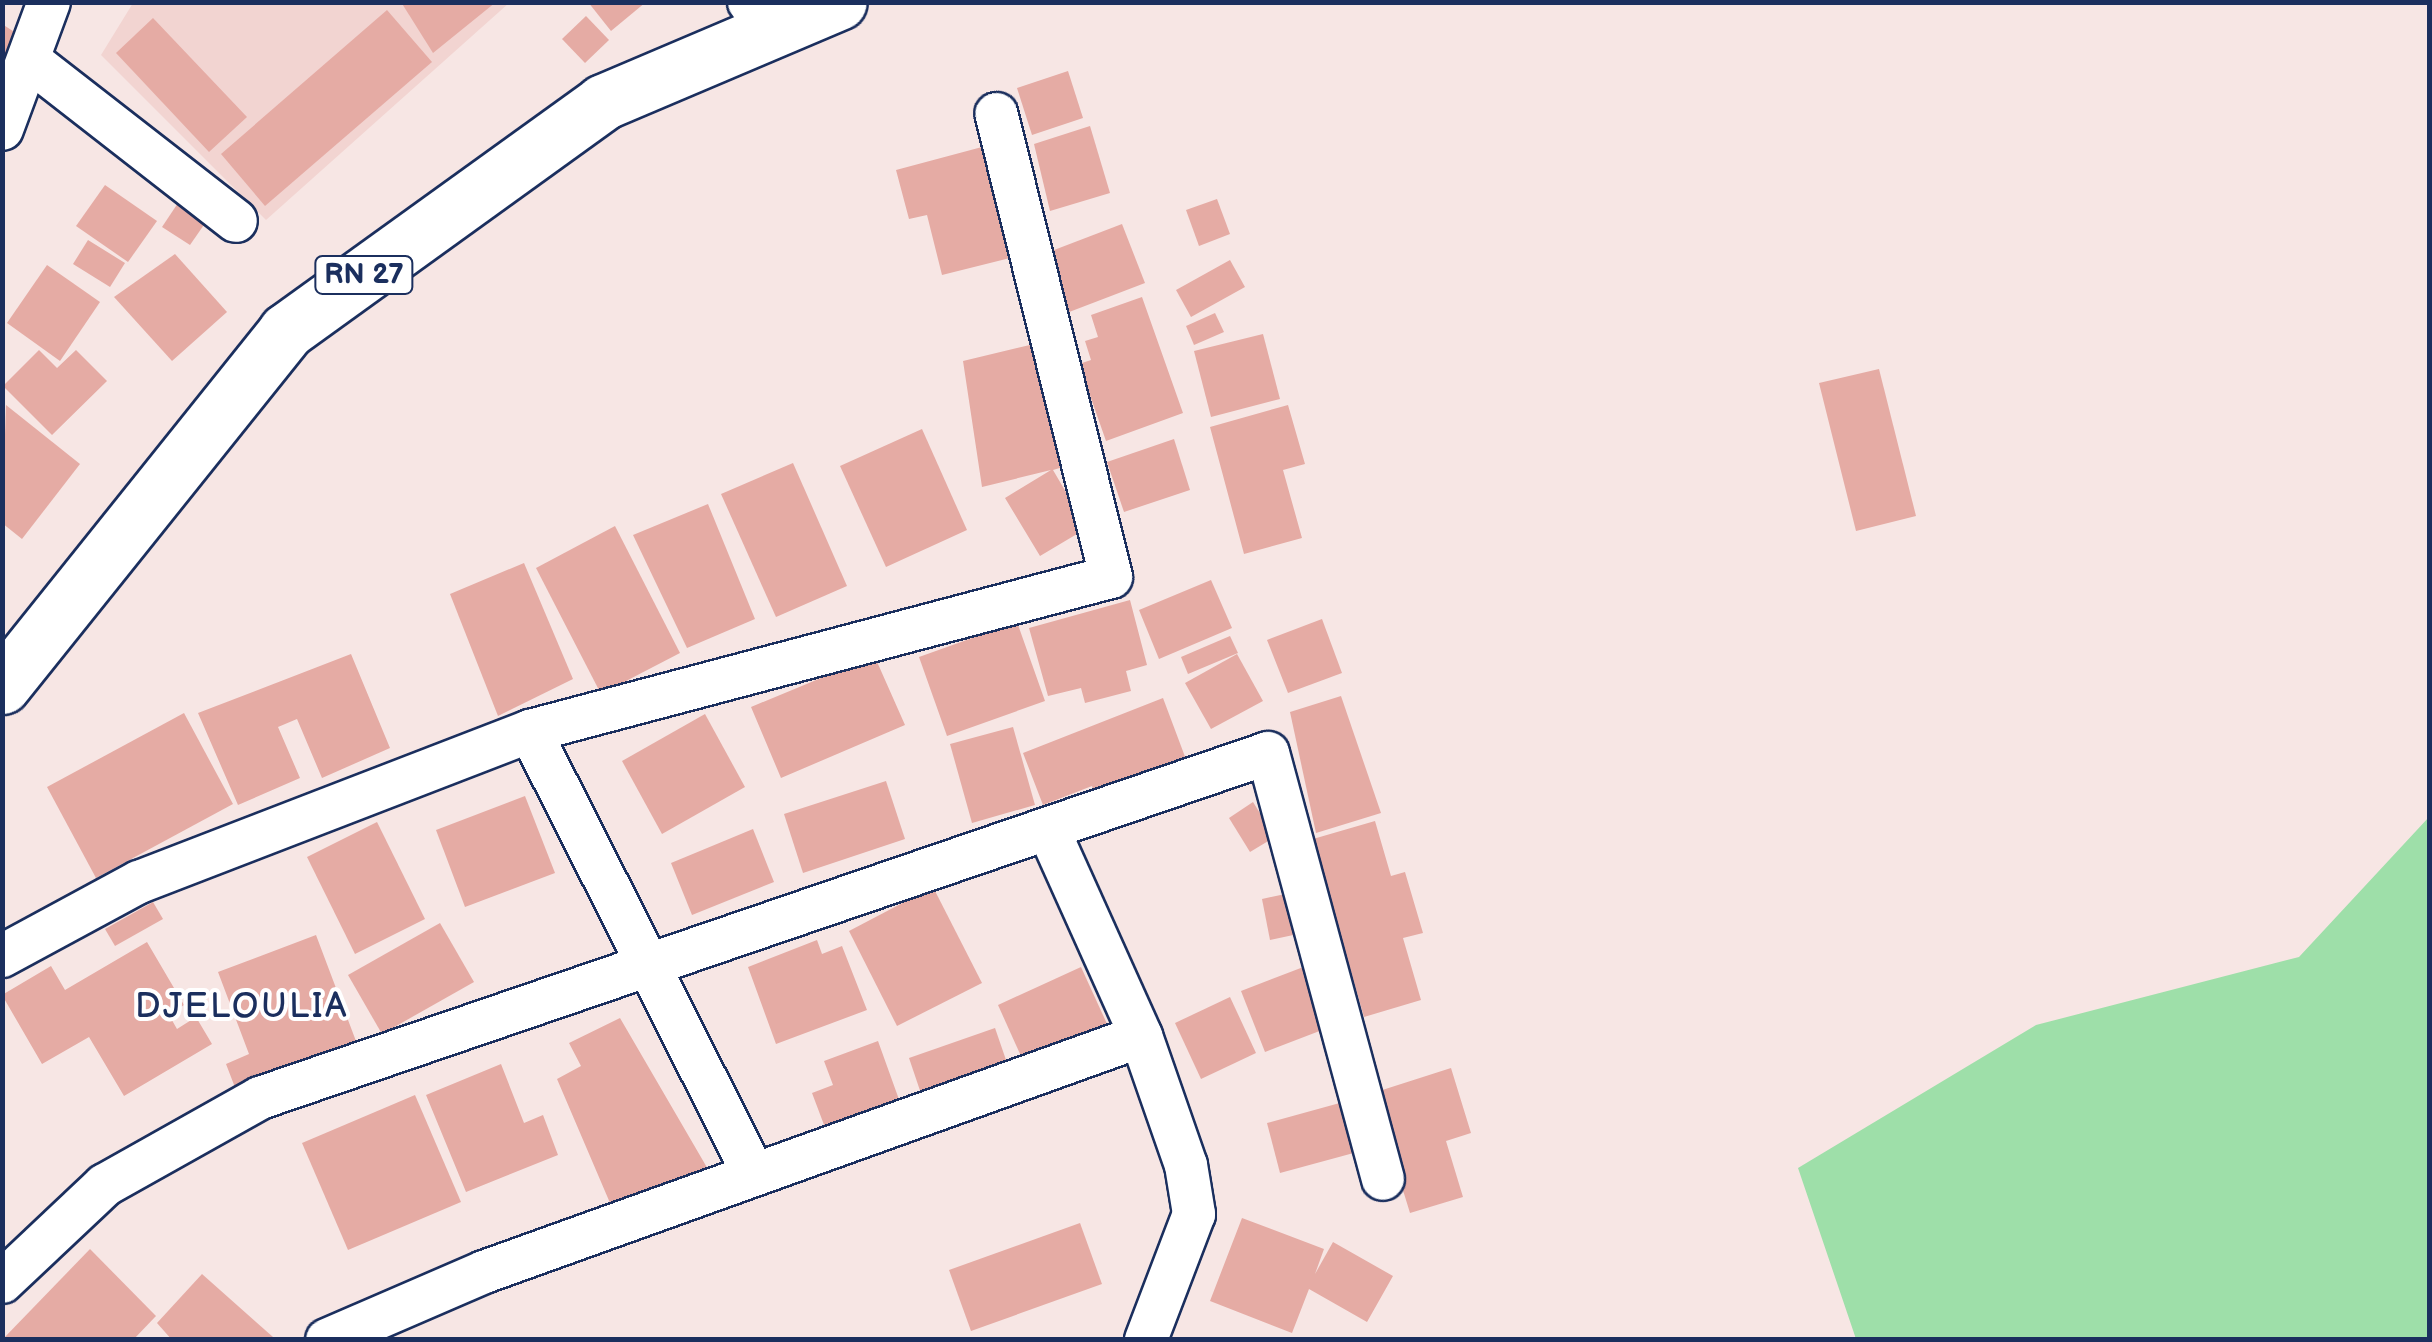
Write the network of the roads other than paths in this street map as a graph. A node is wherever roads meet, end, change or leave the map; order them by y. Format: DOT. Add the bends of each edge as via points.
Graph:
graph roads {
  1 [pos="49,2"];
  2 [pos="839,2"];
  3 [pos="760,17"];
  4 [pos="32,63"];
  5 [pos="996,114"];
  6 [pos="2,129"];
  7 [pos="236,222"];
  8 [pos="2,686"];
  9 [pos="530,731"];
  10 [pos="1048,829"];
  11 [pos="2,956"];
  12 [pos="646,963"];
  13 [pos="1141,1036"];
  14 [pos="754,1175"];
  15 [pos="1383,1179"];
  16 [pos="2,1282"];
  17 [pos="327,1340"];
  18 [pos="1146,1340"];
  1 -- 4 [label="street"];
  2 -- 3 [label="main road, RN 27"];
  3 -- 8 [label="main road, RN 27" via="603,102 286,331"];
  4 -- 6 [label="street"];
  4 -- 7 [label="street"];
  5 -- 9 [label="street" via="1111,578"];
  9 -- 11 [label="street" via="140,882"];
  9 -- 12 [label="street"];
  10 -- 12 [label="street"];
  10 -- 13 [label="street"];
  10 -- 15 [label="street" via="1268,753"];
  12 -- 14 [label="street"];
  12 -- 16 [label="street" via="260,1098 105,1185"];
  13 -- 14 [label="street"];
  13 -- 18 [label="street" via="1194,1214"];
  14 -- 17 [label="street"];
}
